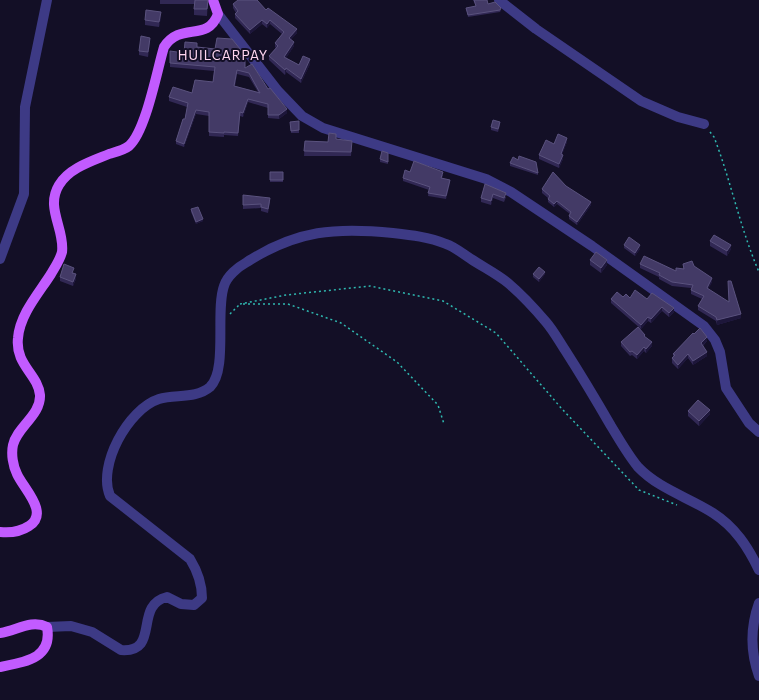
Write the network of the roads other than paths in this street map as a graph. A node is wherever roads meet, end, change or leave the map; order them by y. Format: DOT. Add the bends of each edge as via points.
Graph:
graph roads {
  1 [pos="47,0"];
  2 [pos="213,0"];
  3 [pos="499,0"];
  4 [pos="218,14"];
  5 [pos="704,124"];
  6 [pos="0,259"];
  7 [pos="759,432"];
  8 [pos="0,532"];
  9 [pos="759,570"];
  10 [pos="759,604"];
  11 [pos="47,627"];
  12 [pos="0,633"];
  13 [pos="0,667"];
  14 [pos="759,676"];
  1 -- 6 [label="street" via="25,107 24,194"];
  2 -- 4 [label="main road"];
  3 -- 5 [label="street" via="536,29 641,101 678,117"];
  4 -- 7 [label="street" via="278,91 302,116 323,128 486,179 511,192 704,326 716,340 726,388 749,423"];
  4 -- 8 [label="main road" via="213,25 208,28 185,32 169,39 164,47 140,127 129,146 82,165 68,174 54,196 62,252 22,322 17,350 38,390 40,400 35,411 17,434 13,446 13,464 17,476 36,507 37,516 34,523 19,531"];
  9 -- 11 [label="street" via="735,531 714,514 666,488 638,467 547,323 508,283 448,244 423,236 356,229 321,232 292,240 234,271 224,285 219,369 216,379 202,392 156,400 140,410 127,423 112,454 106,484 110,496 190,559 202,586 202,598 194,605 181,604 167,597 158,601 148,613 144,642 127,651 92,632 71,626"];
  10 -- 14 [label="street" via="751,641"];
  11 -- 12 [label="main road" via="31,624"];
  11 -- 13 [label="main road" via="48,642 40,653 31,659"];
}
